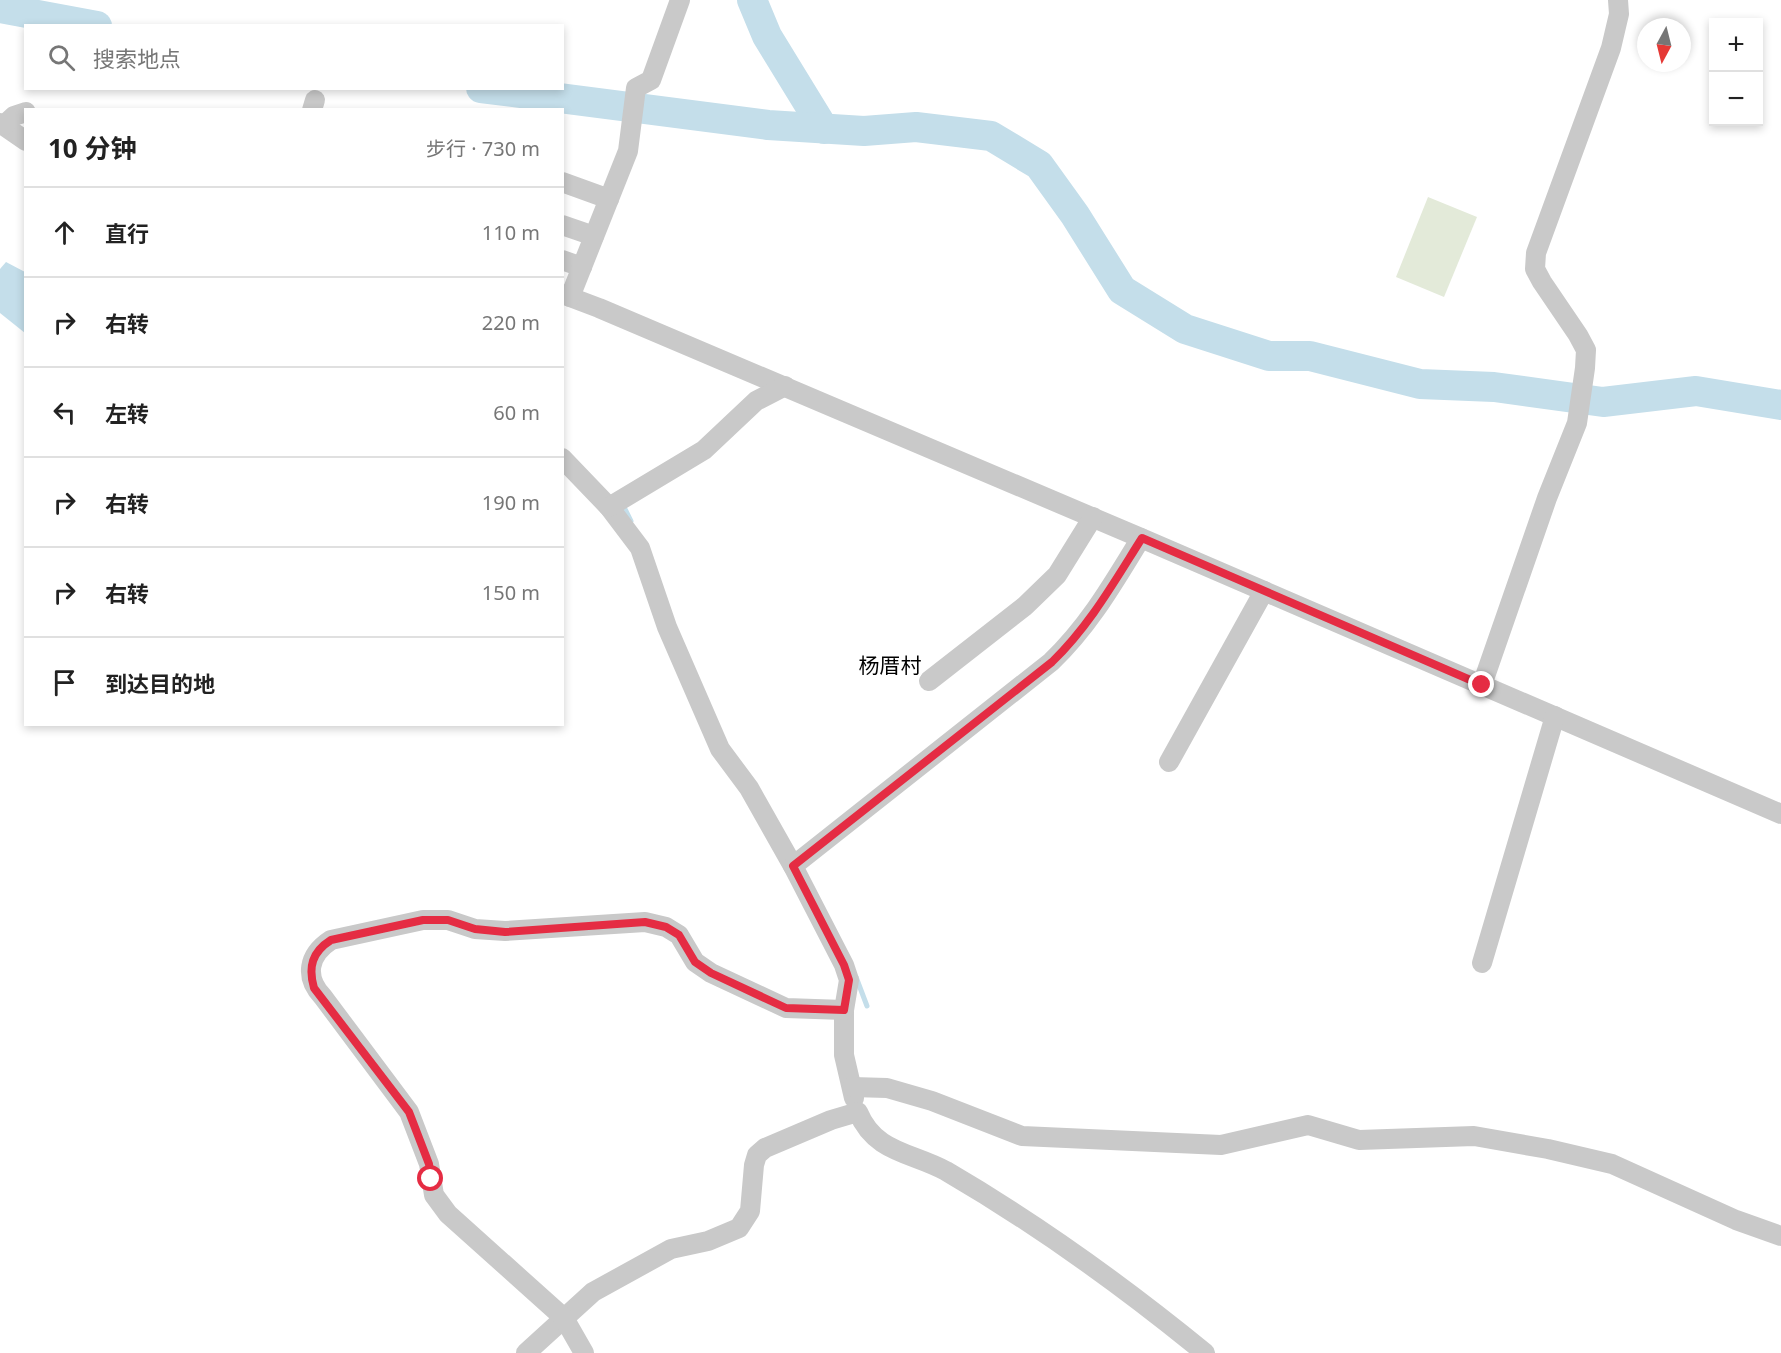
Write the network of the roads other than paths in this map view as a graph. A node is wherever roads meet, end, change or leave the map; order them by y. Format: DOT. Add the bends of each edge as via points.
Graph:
graph roads {
  1 [pos="680,0"];
  2 [pos="1618,0"];
  3 [pos="24,113"];
  4 [pos="2,124"];
  5 [pos="24,140"];
  6 [pos="564,183"];
  7 [pos="609,199"];
  8 [pos="564,226"];
  9 [pos="594,236"];
  10 [pos="564,261"];
  11 [pos="582,267"];
  12 [pos="566,296"];
  13 [pos="785,386"];
  14 [pos="564,460"];
  15 [pos="609,507"];
  16 [pos="1093,517"];
  17 [pos="1142,538"];
  18 [pos="1264,591"];
  19 [pos="928,681"];
  20 [pos="1482,685"];
  21 [pos="1555,716"];
  22 [pos="1169,762"];
  23 [pos="1781,814"];
  24 [pos="793,866"];
  25 [pos="1482,963"];
  26 [pos="844,1010"];
  27 [pos="852,1087"];
  28 [pos="858,1112"];
  29 [pos="1781,1236"];
  30 [pos="564,1318"];
  31 [pos="526,1353"];
  32 [pos="584,1353"];
  33 [pos="1205,1353"];
  1 -- 7 [label="street" via="651,80 636,88 628,151"];
  2 -- 20 [label="street" via="1619,14 1611,48 1536,253 1535,269 1586,350 1576,423"];
  3 -- 4 [label="street"];
  4 -- 5 [label="street"];
  6 -- 7 [label="street"];
  7 -- 9 [label="street"];
  8 -- 9 [label="street"];
  9 -- 11 [label="street"];
  10 -- 11 [label="street"];
  11 -- 12 [label="street"];
  12 -- 13 [label="street"];
  13 -- 15 [label="street" via="756,401 704,450"];
  13 -- 16 [label="street"];
  14 -- 15 [label="street"];
  15 -- 24 [label="street" via="640,548 726,747 749,781"];
  16 -- 17 [label="street"];
  16 -- 19 [label="street" via="1057,575 1024,606"];
  17 -- 18 [label="street"];
  17 -- 24 [label="street" via="1074,640 1052,662"];
  18 -- 20 [label="street"];
  18 -- 22 [label="street"];
  20 -- 21 [label="street"];
  21 -- 23 [label="street"];
  21 -- 25 [label="street"];
  24 -- 26 [label="street" via="844,965 849,980"];
  26 -- 27 [label="street" via="844,1055"];
  26 -- 30 [label="street" via="786,1008 711,973 695,962 679,935 645,922 505,932 475,929 448,920 423,920 331,940 320,947 312,960 314,988 409,1112 429,1164 434,1195 448,1214"];
  27 -- 28 [label="street"];
  27 -- 29 [label="street" via="887,1088 1022,1136 1221,1145 1308,1125 1359,1140 1474,1136 1612,1164 1736,1221"];
  28 -- 30 [label="street" via="765,1148 757,1155 750,1211 739,1228 708,1241 670,1249 593,1292"];
  28 -- 33 [label="street" via="864,1126 888,1148 936,1166 1002,1204 1138,1298"];
  30 -- 31 [label="street"];
  30 -- 32 [label="street"];
}
